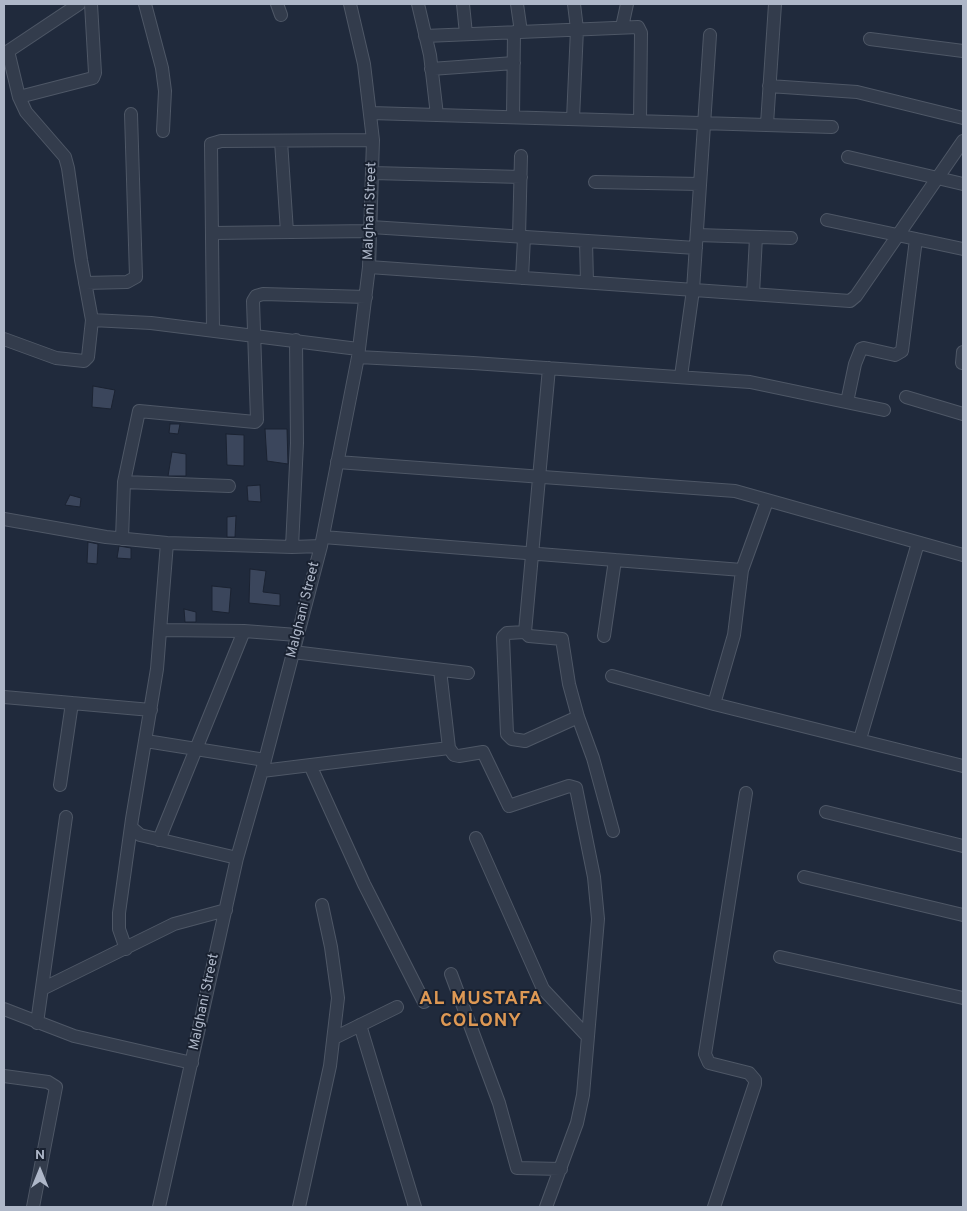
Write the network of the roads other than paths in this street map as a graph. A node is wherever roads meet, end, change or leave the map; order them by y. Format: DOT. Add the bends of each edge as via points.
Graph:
graph roads {
  1 [pos="79,4"];
  2 [pos="91,4"];
  3 [pos="145,4"];
  4 [pos="350,4"];
  5 [pos="418,4"];
  6 [pos="463,4"];
  7 [pos="517,4"];
  8 [pos="574,4"];
  9 [pos="627,4"];
  10 [pos="775,4"];
  11 [pos="622,27"];
  12 [pos="577,29"];
  13 [pos="518,32"];
  14 [pos="466,34"];
  15 [pos="710,35"];
  16 [pos="426,36"];
  17 [pos="870,39"];
  18 [pos="963,51"];
  19 [pos="6,53"];
  20 [pos="514,63"];
  21 [pos="432,69"];
  22 [pos="769,86"];
  23 [pos="20,97"];
  24 [pos="371,113"];
  25 [pos="131,114"];
  26 [pos="437,115"];
  27 [pos="513,117"];
  28 [pos="963,118"];
  29 [pos="573,119"];
  30 [pos="640,121"];
  31 [pos="704,122"];
  32 [pos="767,124"];
  33 [pos="832,127"];
  34 [pos="163,130"];
  35 [pos="373,140"];
  36 [pos="281,141"];
  37 [pos="963,141"];
  38 [pos="522,156"];
  39 [pos="848,157"];
  40 [pos="373,173"];
  41 [pos="521,177"];
  42 [pos="938,178"];
  43 [pos="595,182"];
  44 [pos="700,184"];
  45 [pos="963,184"];
  46 [pos="827,220"];
  47 [pos="371,229"];
  48 [pos="287,232"];
  49 [pos="212,233"];
  50 [pos="697,235"];
  51 [pos="898,235"];
  52 [pos="522,237"];
  53 [pos="756,237"];
  54 [pos="791,238"];
  55 [pos="916,238"];
  56 [pos="586,241"];
  57 [pos="696,248"];
  58 [pos="963,249"];
  59 [pos="368,267"];
  60 [pos="522,278"];
  61 [pos="587,282"];
  62 [pos="85,283"];
  63 [pos="693,290"];
  64 [pos="753,294"];
  65 [pos="366,297"];
  66 [pos="92,320"];
  67 [pos="213,330"];
  68 [pos="254,335"];
  69 [pos="4,339"];
  70 [pos="296,340"];
  71 [pos="358,353"];
  72 [pos="549,368"];
  73 [pos="681,376"];
  74 [pos="906,397"];
  75 [pos="847,402"];
  76 [pos="884,410"];
  77 [pos="963,414"];
  78 [pos="337,462"];
  79 [pos="538,477"];
  80 [pos="124,482"];
  81 [pos="229,486"];
  82 [pos="767,502"];
  83 [pos="4,519"];
  84 [pos="122,539"];
  85 [pos="322,541"];
  86 [pos="167,543"];
  87 [pos="918,543"];
  88 [pos="292,548"];
  89 [pos="532,553"];
  90 [pos="963,555"];
  91 [pos="615,560"];
  92 [pos="742,570"];
  93 [pos="162,630"];
  94 [pos="244,631"];
  95 [pos="524,632"];
  96 [pos="297,635"];
  97 [pos="604,636"];
  98 [pos="293,652"];
  99 [pos="440,670"];
  100 [pos="468,673"];
  101 [pos="612,676"];
  102 [pos="4,696"];
  103 [pos="72,703"];
  104 [pos="714,704"];
  105 [pos="151,710"];
  106 [pos="578,717"];
  107 [pos="860,739"];
  108 [pos="146,741"];
  109 [pos="196,748"];
  110 [pos="450,748"];
  111 [pos="264,765"];
  112 [pos="310,765"];
  113 [pos="963,766"];
  114 [pos="60,785"];
  115 [pos="746,793"];
  116 [pos="826,812"];
  117 [pos="66,817"];
  118 [pos="132,828"];
  119 [pos="613,831"];
  120 [pos="476,838"];
  121 [pos="159,840"];
  122 [pos="963,846"];
  123 [pos="236,858"];
  124 [pos="804,877"];
  125 [pos="322,905"];
  126 [pos="226,910"];
  127 [pos="963,915"];
  128 [pos="126,949"];
  129 [pos="780,957"];
  130 [pos="451,974"];
  131 [pos="42,989"];
  132 [pos="963,998"];
  133 [pos="424,1002"];
  134 [pos="397,1007"];
  135 [pos="4,1009"];
  136 [pos="37,1024"];
  137 [pos="360,1025"];
  138 [pos="588,1037"];
  139 [pos="334,1038"];
  140 [pos="192,1063"];
  141 [pos="4,1076"];
  142 [pos="561,1168"];
  143 [pos="33,1207"];
  144 [pos="159,1207"];
  145 [pos="299,1207"];
  146 [pos="415,1207"];
  147 [pos="546,1207"];
  148 [pos="714,1207"];
  1 -- 19 [label="street"];
  2 -- 23 [label="street" via="93,78"];
  3 -- 34 [label="street" via="162,68"];
  4 -- 24 [label="street, Malghani Street" via="360,40"];
  5 -- 16 [label="street"];
  6 -- 14 [label="street"];
  7 -- 13 [label="street"];
  8 -- 12 [label="street"];
  9 -- 11 [label="street"];
  10 -- 22 [label="street"];
  11 -- 12 [label="street"];
  11 -- 30 [label="street" via="638,26 641,33"];
  12 -- 13 [label="street"];
  12 -- 29 [label="street"];
  13 -- 14 [label="street"];
  13 -- 20 [label="street"];
  14 -- 16 [label="street"];
  15 -- 31 [label="street"];
  16 -- 21 [label="street"];
  17 -- 18 [label="street"];
  19 -- 23 [label="street"];
  20 -- 21 [label="street"];
  20 -- 27 [label="street"];
  21 -- 26 [label="street"];
  22 -- 28 [label="street" via="857,92"];
  22 -- 32 [label="street"];
  23 -- 62 [label="street" via="34,124 65,157"];
  24 -- 26 [label="street"];
  24 -- 35 [label="street, Malghani Street"];
  25 -- 62 [label="street" via="136,277 127,282"];
  26 -- 27 [label="street"];
  27 -- 29 [label="street"];
  29 -- 30 [label="street"];
  30 -- 31 [label="street"];
  31 -- 32 [label="street"];
  31 -- 44 [label="street"];
  32 -- 33 [label="street"];
  35 -- 36 [label="street"];
  35 -- 40 [label="street, Malghani Street"];
  36 -- 48 [label="street"];
  36 -- 49 [label="street" via="221,141 211,144"];
  37 -- 42 [label="street"];
  38 -- 41 [label="street"];
  39 -- 42 [label="street"];
  40 -- 41 [label="street"];
  40 -- 47 [label="street, Malghani Street"];
  41 -- 52 [label="street"];
  42 -- 45 [label="street"];
  42 -- 51 [label="street"];
  43 -- 44 [label="street"];
  44 -- 50 [label="street"];
  46 -- 51 [label="street"];
  47 -- 48 [label="street"];
  47 -- 52 [label="street"];
  47 -- 59 [label="street, Malghani Street"];
  48 -- 49 [label="street"];
  49 -- 67 [label="street"];
  50 -- 53 [label="street"];
  50 -- 57 [label="street"];
  51 -- 55 [label="street"];
  51 -- 64 [label="street" via="850,301"];
  52 -- 56 [label="street"];
  52 -- 60 [label="street"];
  53 -- 54 [label="street"];
  53 -- 64 [label="street"];
  55 -- 58 [label="street"];
  55 -- 75 [label="street" via="902,351 895,355 861,350"];
  56 -- 57 [label="street"];
  56 -- 61 [label="street"];
  57 -- 63 [label="street"];
  59 -- 60 [label="street"];
  59 -- 65 [label="street, Malghani Street"];
  60 -- 61 [label="street"];
  61 -- 63 [label="street"];
  62 -- 66 [label="street"];
  63 -- 64 [label="street"];
  63 -- 73 [label="street"];
  65 -- 68 [label="street" via="256,296 253,300"];
  65 -- 71 [label="street, Malghani Street"];
  66 -- 67 [label="street"];
  66 -- 69 [label="street" via="88,357 84,361 56,358"];
  67 -- 68 [label="street"];
  68 -- 70 [label="street"];
  68 -- 80 [label="street" via="257,420 250,423 139,412"];
  70 -- 71 [label="street"];
  70 -- 88 [label="street" via="297,443"];
  71 -- 72 [label="street"];
  71 -- 78 [label="street, Malghani Street"];
  72 -- 73 [label="street"];
  72 -- 79 [label="street"];
  73 -- 75 [label="street" via="763,384"];
  74 -- 77 [label="street"];
  75 -- 76 [label="street"];
  78 -- 79 [label="street"];
  78 -- 85 [label="street, Malghani Street"];
  79 -- 82 [label="street" via="735,491"];
  79 -- 89 [label="street"];
  80 -- 81 [label="street"];
  80 -- 84 [label="street"];
  82 -- 87 [label="street"];
  82 -- 92 [label="street"];
  83 -- 84 [label="street"];
  84 -- 86 [label="street"];
  85 -- 88 [label="street"];
  85 -- 89 [label="street"];
  85 -- 96 [label="street, Malghani Street"];
  86 -- 88 [label="street"];
  86 -- 93 [label="street"];
  87 -- 90 [label="street"];
  87 -- 107 [label="street"];
  89 -- 91 [label="street"];
  89 -- 95 [label="street"];
  91 -- 92 [label="street"];
  91 -- 97 [label="street"];
  92 -- 104 [label="street" via="734,635"];
  93 -- 94 [label="street"];
  93 -- 105 [label="street"];
  94 -- 96 [label="street"];
  94 -- 109 [label="street"];
  95 -- 106 [label="street" via="529,636 562,639"];
  95 -- 106 [label="street" via="507,633 503,637 507,734 512,739 525,740"];
  96 -- 98 [label="street, Malghani Street"];
  98 -- 99 [label="street"];
  98 -- 111 [label="street, Malghani Street"];
  99 -- 100 [label="street"];
  99 -- 110 [label="street"];
  101 -- 104 [label="street"];
  102 -- 103 [label="street"];
  103 -- 105 [label="street"];
  103 -- 114 [label="street"];
  104 -- 107 [label="street"];
  105 -- 108 [label="street"];
  106 -- 119 [label="street"];
  107 -- 113 [label="street"];
  108 -- 109 [label="street"];
  108 -- 118 [label="street"];
  109 -- 111 [label="street"];
  109 -- 121 [label="street"];
  110 -- 112 [label="street"];
  110 -- 138 [label="street" via="456,756 483,752 509,806 569,786 576,788 594,877 598,919"];
  111 -- 112 [label="street"];
  111 -- 123 [label="street, Malghani Street"];
  112 -- 133 [label="street" via="364,884"];
  115 -- 148 [label="street" via="705,1054 709,1063 749,1073 755,1084"];
  116 -- 122 [label="street"];
  117 -- 131 [label="street"];
  118 -- 121 [label="street" via="140,835"];
  118 -- 128 [label="street" via="118,913"];
  120 -- 138 [label="street" via="543,989"];
  121 -- 123 [label="street"];
  123 -- 126 [label="street, Malghani Street"];
  124 -- 127 [label="street"];
  125 -- 139 [label="street" via="338,998"];
  126 -- 128 [label="street" via="174,924"];
  126 -- 140 [label="street, Malghani Street"];
  128 -- 131 [label="street"];
  129 -- 132 [label="street"];
  130 -- 142 [label="street" via="499,1103 517,1168"];
  131 -- 136 [label="street"];
  134 -- 137 [label="street"];
  135 -- 136 [label="street"];
  136 -- 140 [label="street" via="74,1036"];
  137 -- 139 [label="street"];
  137 -- 146 [label="street"];
  138 -- 142 [label="street" via="581,1110"];
  139 -- 145 [label="street"];
  140 -- 144 [label="street, Malghani Street"];
  141 -- 143 [label="street" via="48,1082 56,1087"];
  142 -- 147 [label="street"];
}
